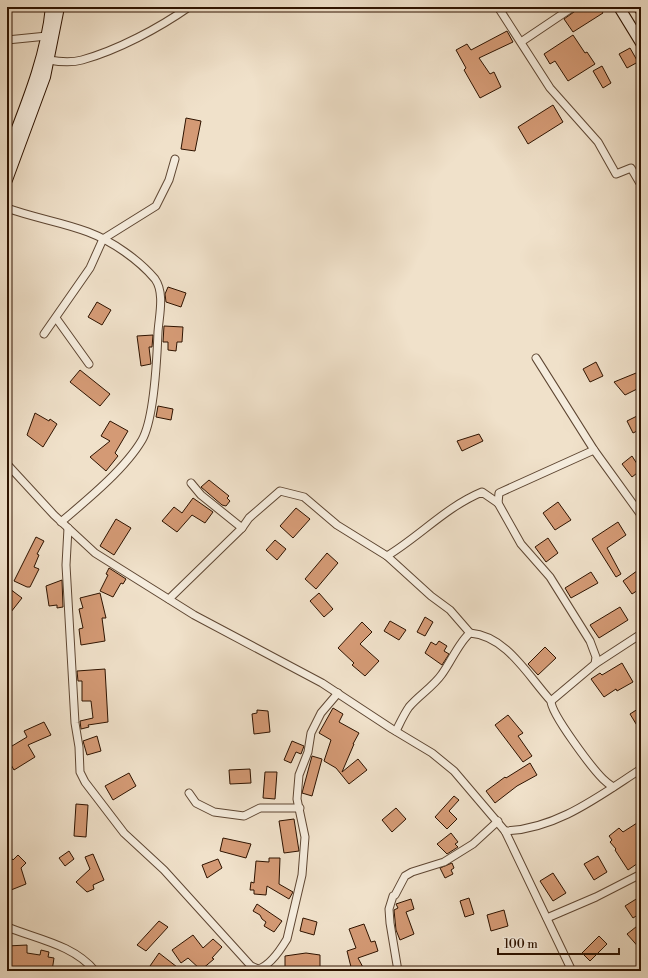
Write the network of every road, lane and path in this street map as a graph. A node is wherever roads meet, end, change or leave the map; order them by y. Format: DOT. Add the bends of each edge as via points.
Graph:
graph roads {
  1 [pos="51,7"];
  2 [pos="58,7"];
  3 [pos="189,7"];
  4 [pos="498,7"];
  5 [pos="573,7"];
  6 [pos="619,7"];
  7 [pos="47,36"];
  8 [pos="7,40"];
  9 [pos="521,42"];
  10 [pos="641,43"];
  11 [pos="49,60"];
  12 [pos="7,152"];
  13 [pos="175,159"];
  14 [pos="7,180"];
  15 [pos="641,186"];
  16 [pos="7,208"];
  17 [pos="103,239"];
  18 [pos="56,318"];
  19 [pos="44,334"];
  20 [pos="536,358"];
  21 [pos="89,364"];
  22 [pos="594,450"];
  23 [pos="7,464"];
  24 [pos="191,483"];
  25 [pos="498,503"];
  26 [pos="641,515"];
  27 [pos="61,522"];
  28 [pos="68,528"];
  29 [pos="242,528"];
  30 [pos="386,556"];
  31 [pos="169,599"];
  32 [pos="470,634"];
  33 [pos="641,634"];
  34 [pos="595,664"];
  35 [pos="338,693"];
  36 [pos="551,701"];
  37 [pos="396,731"];
  38 [pos="641,769"];
  39 [pos="613,787"];
  40 [pos="189,793"];
  41 [pos="300,808"];
  42 [pos="498,821"];
  43 [pos="505,831"];
  44 [pos="641,874"];
  45 [pos="547,918"];
  46 [pos="7,927"];
  47 [pos="569,970"];
  48 [pos="95,971"];
  49 [pos="398,971"];
  1 -- 7 [label="main road"];
  2 -- 11 [label="main road"];
  3 -- 11 [label="street" via="162,26 82,60"];
  4 -- 9 [label="street"];
  5 -- 9 [label="street"];
  6 -- 10 [label="main road"];
  7 -- 8 [label="street"];
  7 -- 12 [label="main road" via="37,74"];
  9 -- 15 [label="street" via="550,88 598,142 616,174 631,168"];
  11 -- 14 [label="main road"];
  13 -- 17 [label="street" via="169,180 156,206"];
  16 -- 17 [label="street" via="89,232"];
  17 -- 18 [label="street" via="90,268"];
  17 -- 27 [label="street" via="128,254 146,270 161,292 157,359 148,425 129,459"];
  18 -- 19 [label="street"];
  18 -- 21 [label="street"];
  20 -- 22 [label="street"];
  22 -- 25 [label="street" via="499,493"];
  22 -- 26 [label="street"];
  23 -- 27 [label="street"];
  24 -- 29 [label="street" via="201,495"];
  25 -- 30 [label="street" via="482,492 468,498"];
  25 -- 34 [label="street" via="521,544 550,577 590,641 596,657"];
  27 -- 28 [label="street"];
  28 -- 31 [label="street" via="95,553"];
  28 -- 41 [label="street" via="66,565 75,723 80,772 84,782 124,833 164,870 251,966 258,970 263,968 287,939 302,875 304,837"];
  29 -- 30 [label="street" via="249,518 280,491 304,497 337,526"];
  29 -- 31 [label="street"];
  30 -- 32 [label="street" via="430,596 450,610"];
  31 -- 35 [label="street"];
  32 -- 36 [label="street" via="480,634 512,655"];
  32 -- 37 [label="street" via="464,638 442,675 408,708"];
  33 -- 34 [label="street"];
  34 -- 36 [label="street"];
  35 -- 37 [label="street"];
  35 -- 41 [label="street" via="321,713 311,733 308,752 299,775 297,799"];
  36 -- 39 [label="street" via="561,724 603,780"];
  37 -- 42 [label="street" via="432,753 454,771"];
  38 -- 39 [label="street"];
  39 -- 43 [label="street" via="598,798 539,827"];
  40 -- 41 [label="street" via="196,803 214,812 244,816 260,808"];
  42 -- 43 [label="street"];
  42 -- 49 [label="street" via="473,844 444,862 405,876 393,896 389,909"];
  43 -- 45 [label="street"];
  44 -- 45 [label="street"];
  45 -- 47 [label="street"];
  46 -- 48 [label="street" via="70,950"];
}
